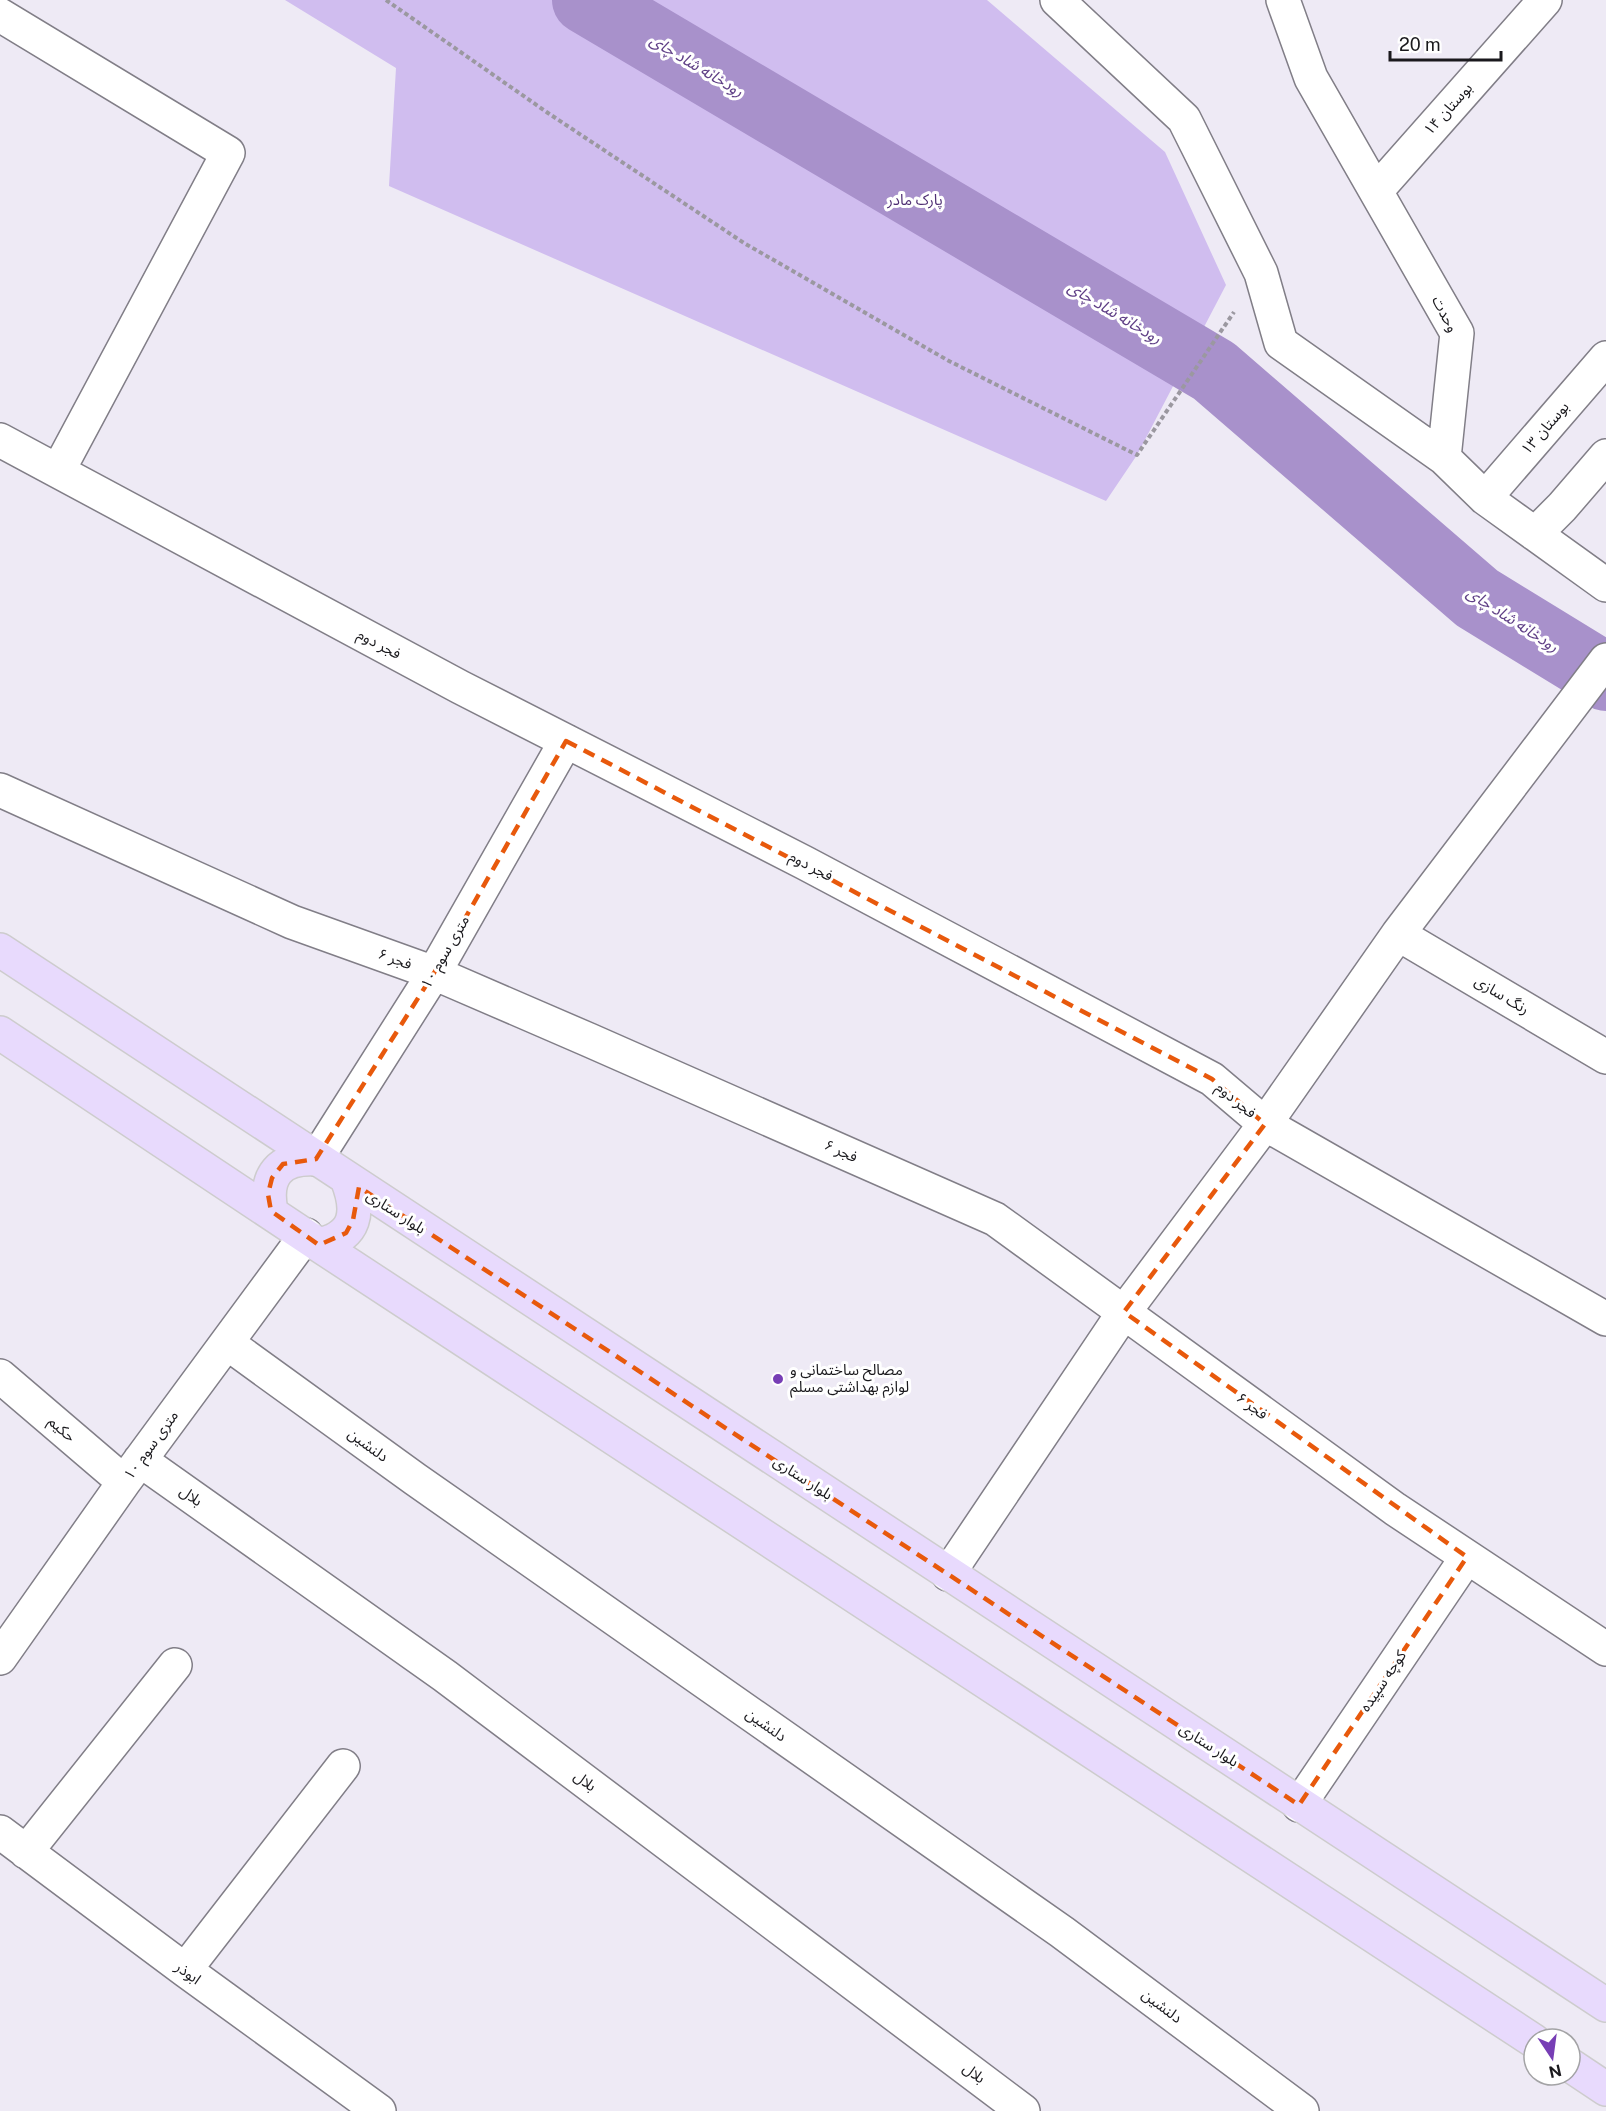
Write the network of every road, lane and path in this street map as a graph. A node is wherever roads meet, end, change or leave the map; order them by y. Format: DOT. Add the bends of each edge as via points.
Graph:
graph roads {
  1 [pos="386,0"];
  2 [pos="1058,0"];
  3 [pos="1283,0"];
  4 [pos="1545,0"];
  5 [pos="0,15"];
  6 [pos="1376,191"];
  7 [pos="1261,273"];
  8 [pos="1606,358"];
  9 [pos="0,440"];
  10 [pos="1606,456"];
  11 [pos="1444,458"];
  12 [pos="58,471"];
  13 [pos="1485,498"];
  14 [pos="1535,534"];
  15 [pos="1606,585"];
  16 [pos="1606,660"];
  17 [pos="566,741"];
  18 [pos="0,790"];
  19 [pos="1398,934"];
  20 [pos="0,951"];
  21 [pos="434,973"];
  22 [pos="0,1033"];
  23 [pos="1606,1056"];
  24 [pos="1265,1124"];
  25 [pos="316,1159"];
  26 [pos="347,1179"];
  27 [pos="271,1212"];
  28 [pos="312,1240"];
  29 [pos="1124,1312"];
  30 [pos="1606,1319"];
  31 [pos="227,1343"];
  32 [pos="0,1376"];
  33 [pos="132,1471"];
  34 [pos="1467,1557"];
  35 [pos="948,1574"];
  36 [pos="1606,1649"];
  37 [pos="0,1658"];
  38 [pos="175,1665"];
  39 [pos="343,1766"];
  40 [pos="1299,1805"];
  41 [pos="0,1832"];
  42 [pos="26,1852"];
  43 [pos="185,1970"];
  44 [pos="1606,2005"];
  45 [pos="1522,2034"];
  46 [pos="1582,2073"];
  47 [pos="1606,2089"];
  48 [pos="379,2111"];
  49 [pos="1023,2111"];
  50 [pos="1302,2111"];
  1 -- 7 [label="path" via="744,243 949,361 1137,455"];
  2 -- 7 [label="street" via="1184,119"];
  3 -- 6 [label="street, وحدت" via="1311,78"];
  4 -- 6 [label="street, بوستان ۱۴"];
  5 -- 12 [label="street" via="228,153"];
  6 -- 11 [label="street, وحدت" via="1457,333"];
  7 -- 11 [label="street" via="1281,343"];
  8 -- 13 [label="street, بوستان ۱۳"];
  9 -- 12 [label="street, فجر دوم"];
  10 -- 14 [label="street"];
  11 -- 13 [label="street"];
  12 -- 17 [label="street, فجر دوم"];
  13 -- 14 [label="street"];
  14 -- 15 [label="street"];
  16 -- 19 [label="street"];
  17 -- 21 [label="street, ۱۰ متری سوم"];
  17 -- 24 [label="street, فجر دوم" via="1212,1079"];
  18 -- 21 [label="street, فجر ۶" via="292,922"];
  19 -- 23 [label="street, رنگ سازی"];
  19 -- 24 [label="street"];
  20 -- 25 [label="main road, بلوار ستاری"];
  21 -- 25 [label="street, ۱۰ متری سوم"];
  21 -- 29 [label="street, فجر ۶" via="995,1220"];
  22 -- 27 [label="main road"];
  24 -- 29 [label="street"];
  24 -- 30 [label="street, فجر دوم"];
  25 -- 26 [label="main road, بلوار ستاری"];
  25 -- 27 [label="main road" via="300,1158 284,1164 272,1178 268,1194"];
  26 -- 28 [label="main road" via="355,1206 353,1221 346,1233 333,1242"];
  26 -- 35 [label="main road, بلوار ستاری"];
  27 -- 28 [label="main road"];
  28 -- 31 [label="street, ۱۰ متری سوم"];
  28 -- 45 [label="main road"];
  29 -- 34 [label="street, فجر ۶"];
  29 -- 35 [label="street"];
  31 -- 33 [label="street, ۱۰ متری سوم"];
  31 -- 50 [label="street, دلنشین" via="1062,1932"];
  32 -- 33 [label="street, حکیم"];
  33 -- 37 [label="street, ۱۰ متری سوم"];
  33 -- 49 [label="street, بلال" via="445,1676"];
  34 -- 36 [label="street, فجر ۶"];
  34 -- 40 [label="street, کوچه سپیده"];
  35 -- 40 [label="main road, بلوار ستاری"];
  38 -- 42 [label="street"];
  39 -- 43 [label="street"];
  40 -- 44 [label="main road, بلوار ستاری"];
  41 -- 42 [label="street, ابوذر"];
  42 -- 43 [label="street, ابوذر"];
  43 -- 48 [label="street, ابوذر"];
  46 -- 47 [label="main road"];
}
